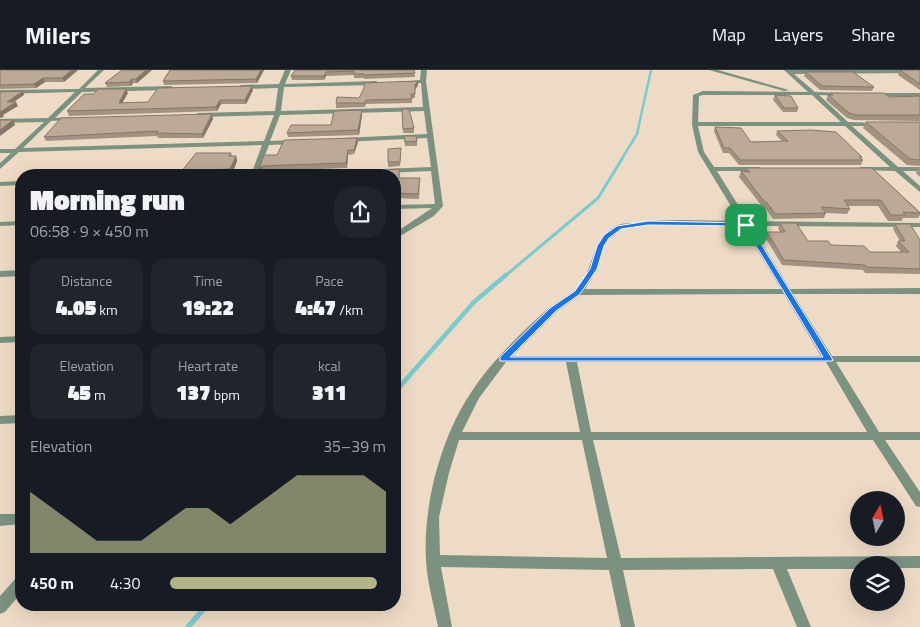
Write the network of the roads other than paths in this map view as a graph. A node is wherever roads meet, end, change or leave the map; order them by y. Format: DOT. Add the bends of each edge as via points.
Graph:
graph roads {
  1 [pos="101,70"];
  2 [pos="288,70"];
  3 [pos="424,70"];
  4 [pos="712,70"];
  5 [pos="788,71"];
  6 [pos="920,71"];
  7 [pos="423,81"];
  8 [pos="385,82"];
  9 [pos="394,82"];
  10 [pos="281,86"];
  11 [pos="233,87"];
  12 [pos="175,88"];
  13 [pos="78,90"];
  14 [pos="0,92"];
  15 [pos="798,94"];
  16 [pos="814,94"];
  17 [pos="853,94"];
  18 [pos="862,95"];
  19 [pos="920,95"];
  20 [pos="426,109"];
  21 [pos="278,113"];
  22 [pos="188,116"];
  23 [pos="78,119"];
  24 [pos="48,120"];
  25 [pos="0,121"];
  26 [pos="696,124"];
  27 [pos="847,124"];
  28 [pos="884,124"];
  29 [pos="429,136"];
  30 [pos="334,140"];
  31 [pos="306,141"];
  32 [pos="268,143"];
  33 [pos="0,151"];
  34 [pos="16,151"];
  35 [pos="0,167"];
  36 [pos="257,169"];
  37 [pos="434,169"];
  38 [pos="712,169"];
  39 [pos="770,169"];
  40 [pos="858,169"];
  41 [pos="896,169"];
  42 [pos="920,169"];
  43 [pos="401,170"];
  44 [pos="15,183"];
  45 [pos="0,184"];
  46 [pos="920,190"];
  47 [pos="439,206"];
  48 [pos="401,208"];
  49 [pos="15,223"];
  50 [pos="0,224"];
  51 [pos="746,225"];
  52 [pos="920,225"];
  53 [pos="401,233"];
  54 [pos="0,274"];
  55 [pos="15,274"];
  56 [pos="920,291"];
  57 [pos="578,292"];
  58 [pos="788,292"];
  59 [pos="15,339"];
  60 [pos="0,340"];
  61 [pos="503,359"];
  62 [pos="920,359"];
  63 [pos="571,360"];
  64 [pos="829,360"];
  65 [pos="15,419"];
  66 [pos="0,420"];
  67 [pos="454,436"];
  68 [pos="876,436"];
  69 [pos="920,436"];
  70 [pos="586,438"];
  71 [pos="920,502"];
  72 [pos="15,519"];
  73 [pos="0,520"];
  74 [pos="434,561"];
  75 [pos="920,562"];
  76 [pos="616,564"];
  77 [pos="778,564"];
  78 [pos="15,590"];
  79 [pos="0,608"];
  80 [pos="446,627"];
  81 [pos="628,627"];
  82 [pos="804,627"];
  1 -- 13 [label="street"];
  2 -- 10 [label="street"];
  3 -- 7 [label="street"];
  4 -- 15 [label="street"];
  5 -- 6 [label="street"];
  5 -- 16 [label="street"];
  7 -- 9 [label="street"];
  7 -- 20 [label="street"];
  8 -- 10 [label="street"];
  10 -- 11 [label="street"];
  10 -- 21 [label="street"];
  12 -- 13 [label="street"];
  13 -- 14 [label="street"];
  13 -- 24 [label="street"];
  15 -- 16 [label="street"];
  15 -- 26 [label="street" via="696,95"];
  16 -- 17 [label="street"];
  16 -- 27 [label="street"];
  18 -- 19 [label="street"];
  20 -- 21 [label="street"];
  20 -- 29 [label="street"];
  21 -- 22 [label="street"];
  21 -- 32 [label="street"];
  23 -- 24 [label="street"];
  24 -- 25 [label="street"];
  24 -- 34 [label="street"];
  26 -- 27 [label="street"];
  26 -- 38 [label="street" via="698,146"];
  27 -- 28 [label="street"];
  27 -- 41 [label="street"];
  29 -- 30 [label="street"];
  29 -- 37 [label="street"];
  31 -- 32 [label="street"];
  32 -- 34 [label="street"];
  32 -- 36 [label="street"];
  33 -- 34 [label="street"];
  34 -- 35 [label="street"];
  37 -- 43 [label="street"];
  37 -- 47 [label="street"];
  38 -- 39 [label="street"];
  38 -- 51 [label="street"];
  40 -- 41 [label="street"];
  41 -- 42 [label="street"];
  41 -- 46 [label="street"];
  44 -- 45 [label="street"];
  47 -- 48 [label="street"];
  47 -- 53 [label="street"];
  49 -- 50 [label="street"];
  51 -- 52 [label="street"];
  51 -- 57 [label="street" via="648,223 620,227 600,246 594,269"];
  51 -- 58 [label="street"];
  54 -- 55 [label="street"];
  56 -- 58 [label="street"];
  57 -- 58 [label="street"];
  57 -- 61 [label="street" via="553,310"];
  58 -- 64 [label="street"];
  59 -- 60 [label="street"];
  61 -- 63 [label="street"];
  61 -- 67 [label="street" via="474,396"];
  62 -- 64 [label="street"];
  63 -- 64 [label="street"];
  63 -- 70 [label="street"];
  64 -- 68 [label="street"];
  65 -- 66 [label="street"];
  67 -- 70 [label="street"];
  67 -- 74 [label="street" via="433,517"];
  68 -- 69 [label="street"];
  68 -- 70 [label="street"];
  68 -- 71 [label="street"];
  70 -- 76 [label="street"];
  72 -- 73 [label="street"];
  74 -- 76 [label="street"];
  74 -- 80 [label="street"];
  75 -- 77 [label="street"];
  76 -- 77 [label="street"];
  76 -- 81 [label="street"];
  77 -- 82 [label="street"];
  78 -- 79 [label="street"];
}
